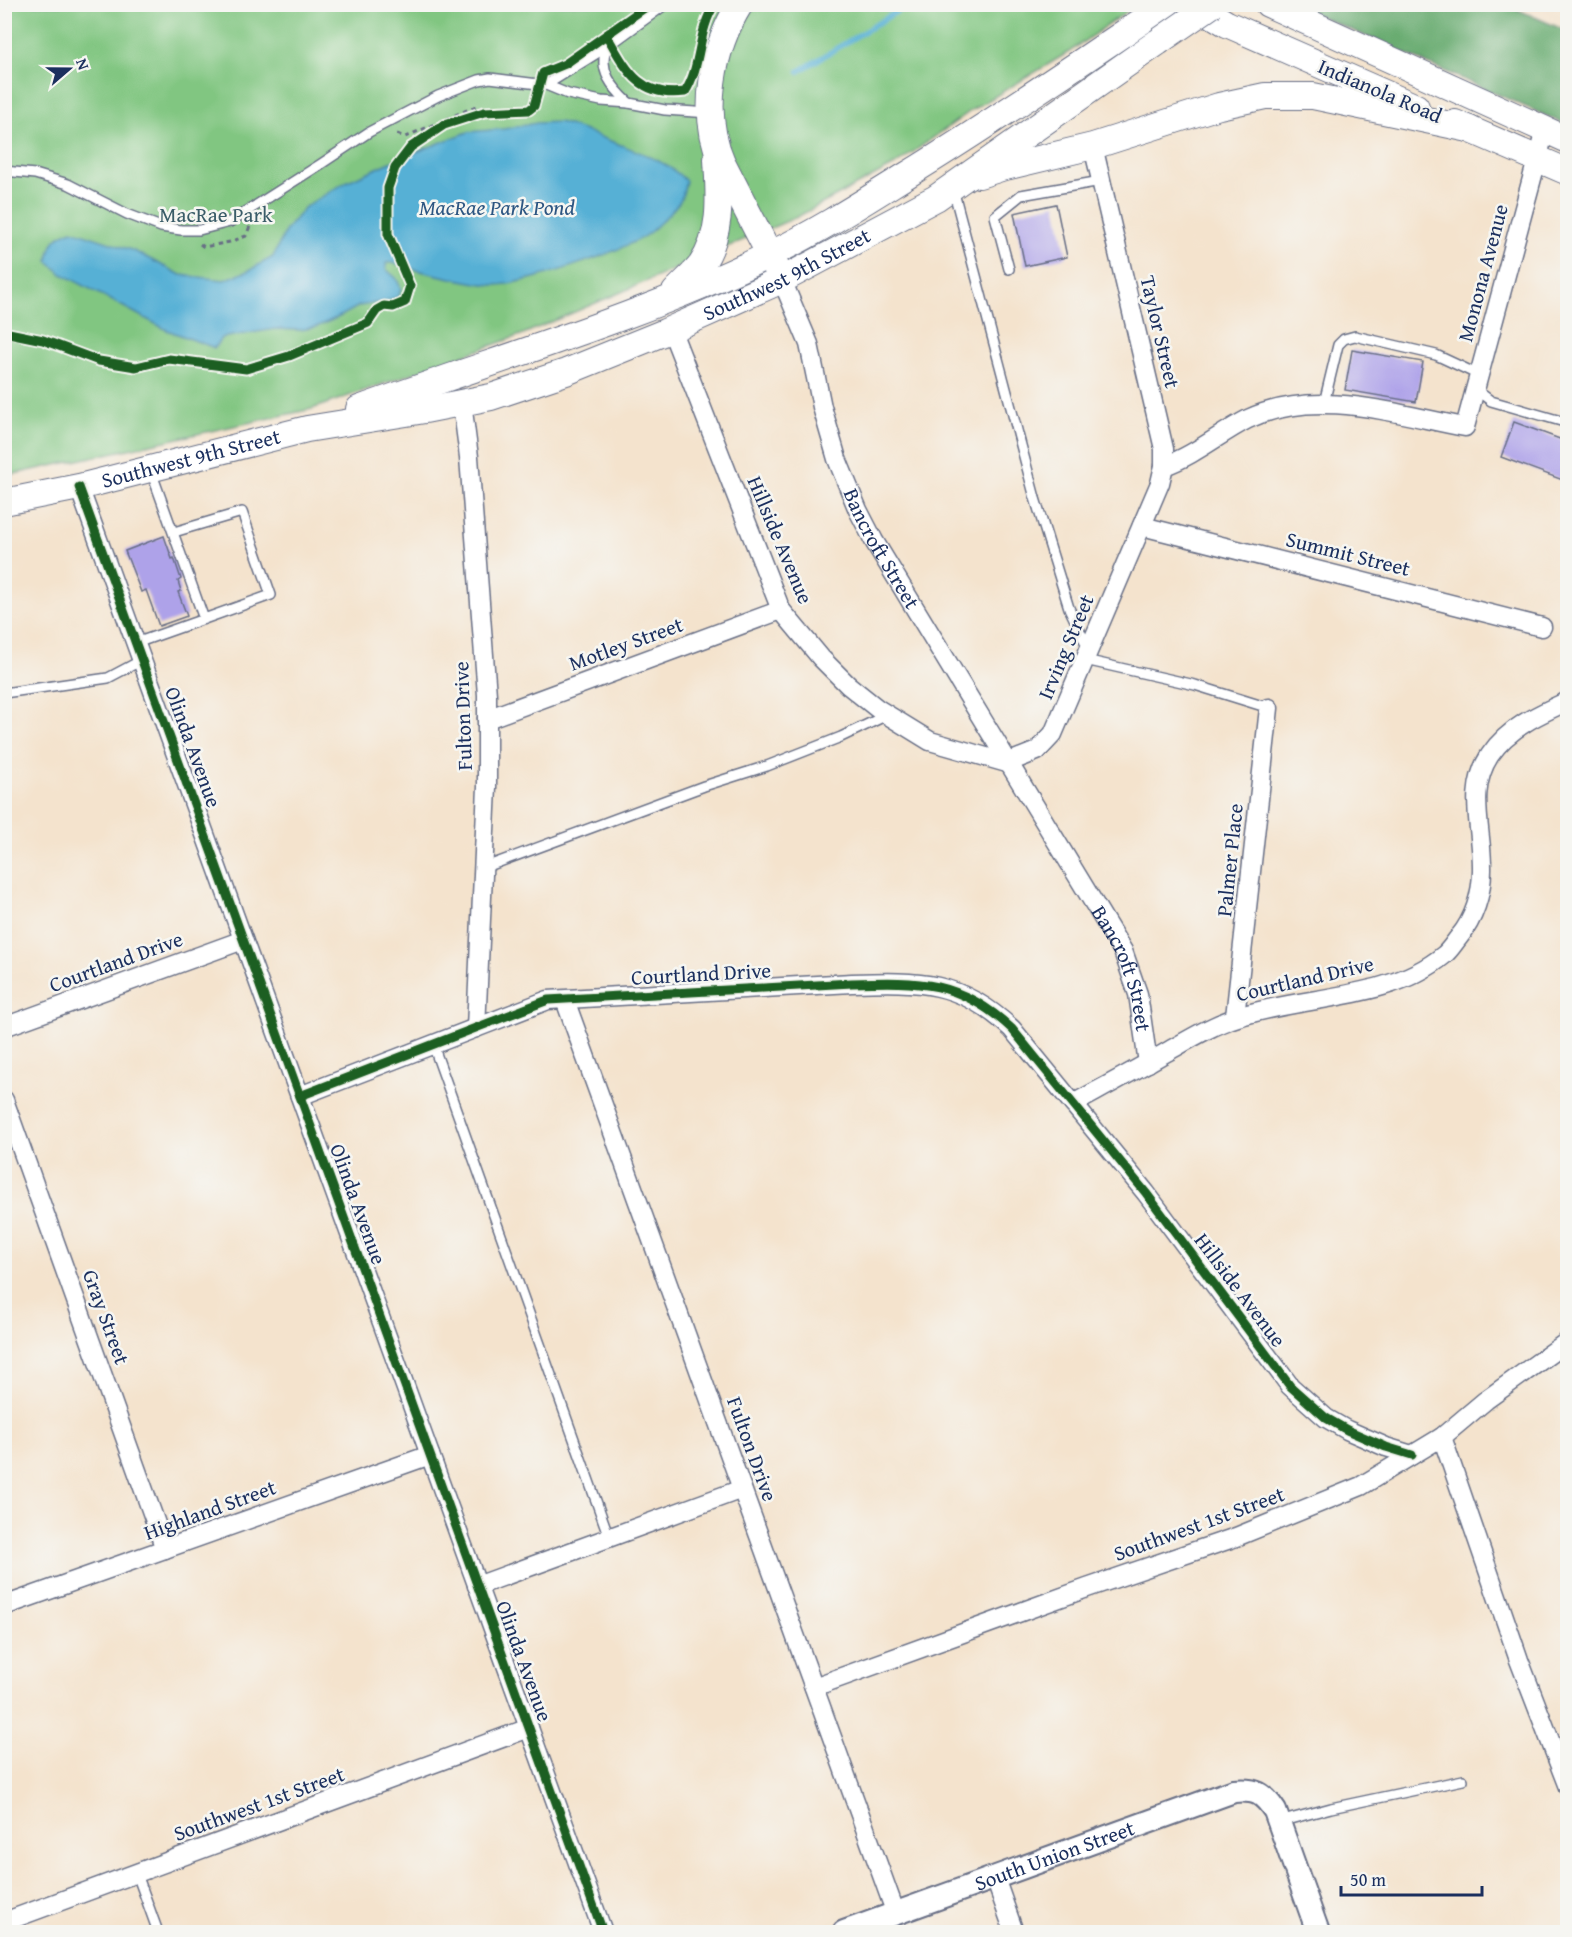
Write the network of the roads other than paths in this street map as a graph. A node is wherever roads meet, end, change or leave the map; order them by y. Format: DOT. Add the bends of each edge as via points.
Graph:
graph roads {
  1 [pos="666,4"];
  2 [pos="740,4"];
  3 [pos="1167,4"];
  4 [pos="1194,4"];
  5 [pos="1214,4"];
  6 [pos="1268,4"];
  7 [pos="607,47"];
  8 [pos="546,85"];
  9 [pos="629,103"];
  10 [pos="712,113"];
  11 [pos="1468,129"];
  12 [pos="1545,130"];
  13 [pos="1568,140"];
  14 [pos="1093,146"];
  15 [pos="716,147"];
  16 [pos="1536,159"];
  17 [pos="4,171"];
  18 [pos="1568,172"];
  19 [pos="1101,181"];
  20 [pos="956,185"];
  21 [pos="770,255"];
  22 [pos="1009,269"];
  23 [pos="782,280"];
  24 [pos="622,318"];
  25 [pos="671,329"];
  26 [pos="1477,382"];
  27 [pos="462,403"];
  28 [pos="1324,403"];
  29 [pos="1568,423"];
  30 [pos="307,429"];
  31 [pos="1164,466"];
  32 [pos="151,469"];
  33 [pos="79,487"];
  34 [pos="4,502"];
  35 [pos="1142,526"];
  36 [pos="174,532"];
  37 [pos="781,610"];
  38 [pos="204,618"];
  39 [pos="1542,627"];
  40 [pos="136,643"];
  41 [pos="1087,655"];
  42 [pos="142,660"];
  43 [pos="4,693"];
  44 [pos="1568,701"];
  45 [pos="1269,708"];
  46 [pos="887,715"];
  47 [pos="487,719"];
  48 [pos="1007,763"];
  49 [pos="483,868"];
  50 [pos="243,940"];
  51 [pos="565,999"];
  52 [pos="1235,1017"];
  53 [pos="4,1027"];
  54 [pos="476,1028"];
  55 [pos="433,1045"];
  56 [pos="1148,1063"];
  57 [pos="300,1096"];
  58 [pos="4,1100"];
  59 [pos="1073,1104"];
  60 [pos="1568,1341"];
  61 [pos="1442,1437"];
  62 [pos="430,1455"];
  63 [pos="1412,1455"];
  64 [pos="742,1489"];
  65 [pos="609,1537"];
  66 [pos="165,1549"];
  67 [pos="477,1586"];
  68 [pos="4,1606"];
  69 [pos="814,1687"];
  70 [pos="529,1728"];
  71 [pos="1463,1780"];
  72 [pos="1568,1787"];
  73 [pos="1279,1822"];
  74 [pos="137,1874"];
  75 [pos="994,1878"];
  76 [pos="896,1914"];
  77 [pos="4,1923"];
  78 [pos="158,1932"];
  79 [pos="603,1932"];
  80 [pos="844,1932"];
  81 [pos="1014,1932"];
  82 [pos="1318,1932"];
  1 -- 7 [label="lane"];
  2 -- 10 [label="main road, Bancroft Street" via="718,54 711,91"];
  3 -- 21 [label="main road, Southwest 9th Street" via="935,158"];
  4 -- 11 [label="main road, Indianola Road" via="1227,24"];
  5 -- 20 [label="main road, Southwest 9th Street, bridge"];
  6 -- 12 [label="main road, Indianola Road"];
  7 -- 8 [label="lane"];
  7 -- 9 [label="lane" via="603,56 608,79"];
  8 -- 9 [label="lane" via="568,94"];
  8 -- 17 [label="lane" via="490,78 455,89 369,132 230,222 199,230 161,227 68,184 35,174"];
  9 -- 10 [label="lane"];
  10 -- 15 [label="main road, Bancroft Street"];
  11 -- 14 [label="main road" via="1313,96 1265,96 1219,106"];
  11 -- 16 [label="main road, Indianola Road"];
  12 -- 13 [label="main road, Indianola Road"];
  12 -- 16 [label="street, Monona Avenue"];
  14 -- 19 [label="street, Taylor Street"];
  14 -- 20 [label="main road" via="1001,168"];
  15 -- 21 [label="main road, Bancroft Street"];
  15 -- 24 [label="main road" via="720,207 714,237 701,264 667,300"];
  16 -- 18 [label="main road, Indianola Road"];
  16 -- 26 [label="street, Monona Avenue"];
  19 -- 22 [label="lane" via="1021,195 995,216"];
  19 -- 31 [label="street, Taylor Street" via="1164,449"];
  20 -- 23 [label="main road, Southwest 9th Street"];
  20 -- 41 [label="lane" via="1035,498"];
  21 -- 23 [label="main road, Bancroft Street"];
  21 -- 24 [label="main road, Southwest 9th Street"];
  23 -- 25 [label="main road, Southwest 9th Street"];
  23 -- 48 [label="street, Bancroft Street" via="809,344 837,459 858,510"];
  24 -- 30 [label="main road, Southwest 9th Street"];
  25 -- 27 [label="main road, Southwest 9th Street" via="566,372"];
  25 -- 37 [label="street, Hillside Avenue"];
  26 -- 28 [label="street, Monona Avenue" via="1465,427"];
  26 -- 28 [label="lane" via="1436,355 1354,336 1338,345"];
  26 -- 29 [label="lane" via="1491,401"];
  27 -- 30 [label="main road, Southwest 9th Street"];
  27 -- 47 [label="street, Fulton Drive"];
  28 -- 31 [label="street" via="1270,411"];
  30 -- 32 [label="main road, Southwest 9th Street"];
  31 -- 35 [label="street, Taylor Street"];
  32 -- 33 [label="main road, Southwest 9th Street"];
  32 -- 36 [label="lane"];
  33 -- 34 [label="main road, Southwest 9th Street"];
  33 -- 40 [label="street, Olinda Avenue"];
  35 -- 39 [label="street, Summit Street"];
  35 -- 41 [label="street, Irving Street"];
  36 -- 38 [label="lane"];
  36 -- 38 [label="lane" via="242,512 271,595"];
  37 -- 46 [label="street, Hillside Avenue" via="848,685"];
  37 -- 47 [label="street, Motley Street"];
  38 -- 40 [label="lane"];
  40 -- 42 [label="street, Olinda Avenue"];
  41 -- 45 [label="lane"];
  41 -- 48 [label="street, Irving Street" via="1053,734 1037,751"];
  42 -- 43 [label="lane" via="108,678"];
  42 -- 50 [label="street, Olinda Avenue"];
  44 -- 52 [label="street, Courtland Drive" via="1523,723 1504,739 1487,762 1476,802 1482,869 1480,893 1468,926 1446,954 1416,974 1354,994 1273,1006"];
  45 -- 52 [label="street, Palmer Place"];
  46 -- 48 [label="street, Hillside Avenue" via="930,741"];
  46 -- 49 [label="lane" via="767,766"];
  47 -- 49 [label="street, Fulton Drive"];
  48 -- 56 [label="street, Bancroft Street" via="1122,951 1138,994"];
  49 -- 54 [label="street, Fulton Drive"];
  50 -- 53 [label="street, Courtland Drive"];
  50 -- 57 [label="street, Olinda Avenue"];
  51 -- 54 [label="street, Courtland Drive" via="548,1000"];
  51 -- 59 [label="street, Courtland Drive" via="852,983 928,983 971,998 996,1014"];
  51 -- 64 [label="street, Fulton Drive"];
  52 -- 56 [label="street, Courtland Drive"];
  54 -- 55 [label="street, Courtland Drive"];
  55 -- 57 [label="street, Courtland Drive"];
  55 -- 65 [label="lane"];
  56 -- 59 [label="street, Courtland Drive"];
  57 -- 62 [label="street, Olinda Avenue"];
  58 -- 66 [label="street, Gray Street"];
  59 -- 63 [label="street, Hillside Avenue" via="1146,1193 1290,1386 1326,1418 1347,1430"];
  60 -- 61 [label="street, Southwest 1st Street"];
  61 -- 63 [label="street, Southwest 1st Street"];
  61 -- 72 [label="street" via="1519,1660"];
  62 -- 66 [label="street, Highland Street"];
  62 -- 67 [label="street, Olinda Avenue"];
  63 -- 69 [label="street, Southwest 1st Street" via="1361,1486 1236,1537"];
  64 -- 65 [label="street"];
  64 -- 69 [label="street, Fulton Drive"];
  65 -- 67 [label="street"];
  66 -- 68 [label="street, Highland Street"];
  67 -- 70 [label="street, Olinda Avenue"];
  69 -- 76 [label="street, Fulton Drive"];
  70 -- 74 [label="street, Southwest 1st Street"];
  70 -- 79 [label="street, Olinda Avenue"];
  71 -- 73 [label="lane"];
  73 -- 75 [label="street, South Union Street" via="1266,1798 1251,1790 1234,1791"];
  73 -- 82 [label="street"];
  74 -- 77 [label="street, Southwest 1st Street"];
  74 -- 78 [label="lane"];
  75 -- 76 [label="street, South Union Street"];
  75 -- 81 [label="street"];
  76 -- 80 [label="street, South Union Street"];
}
